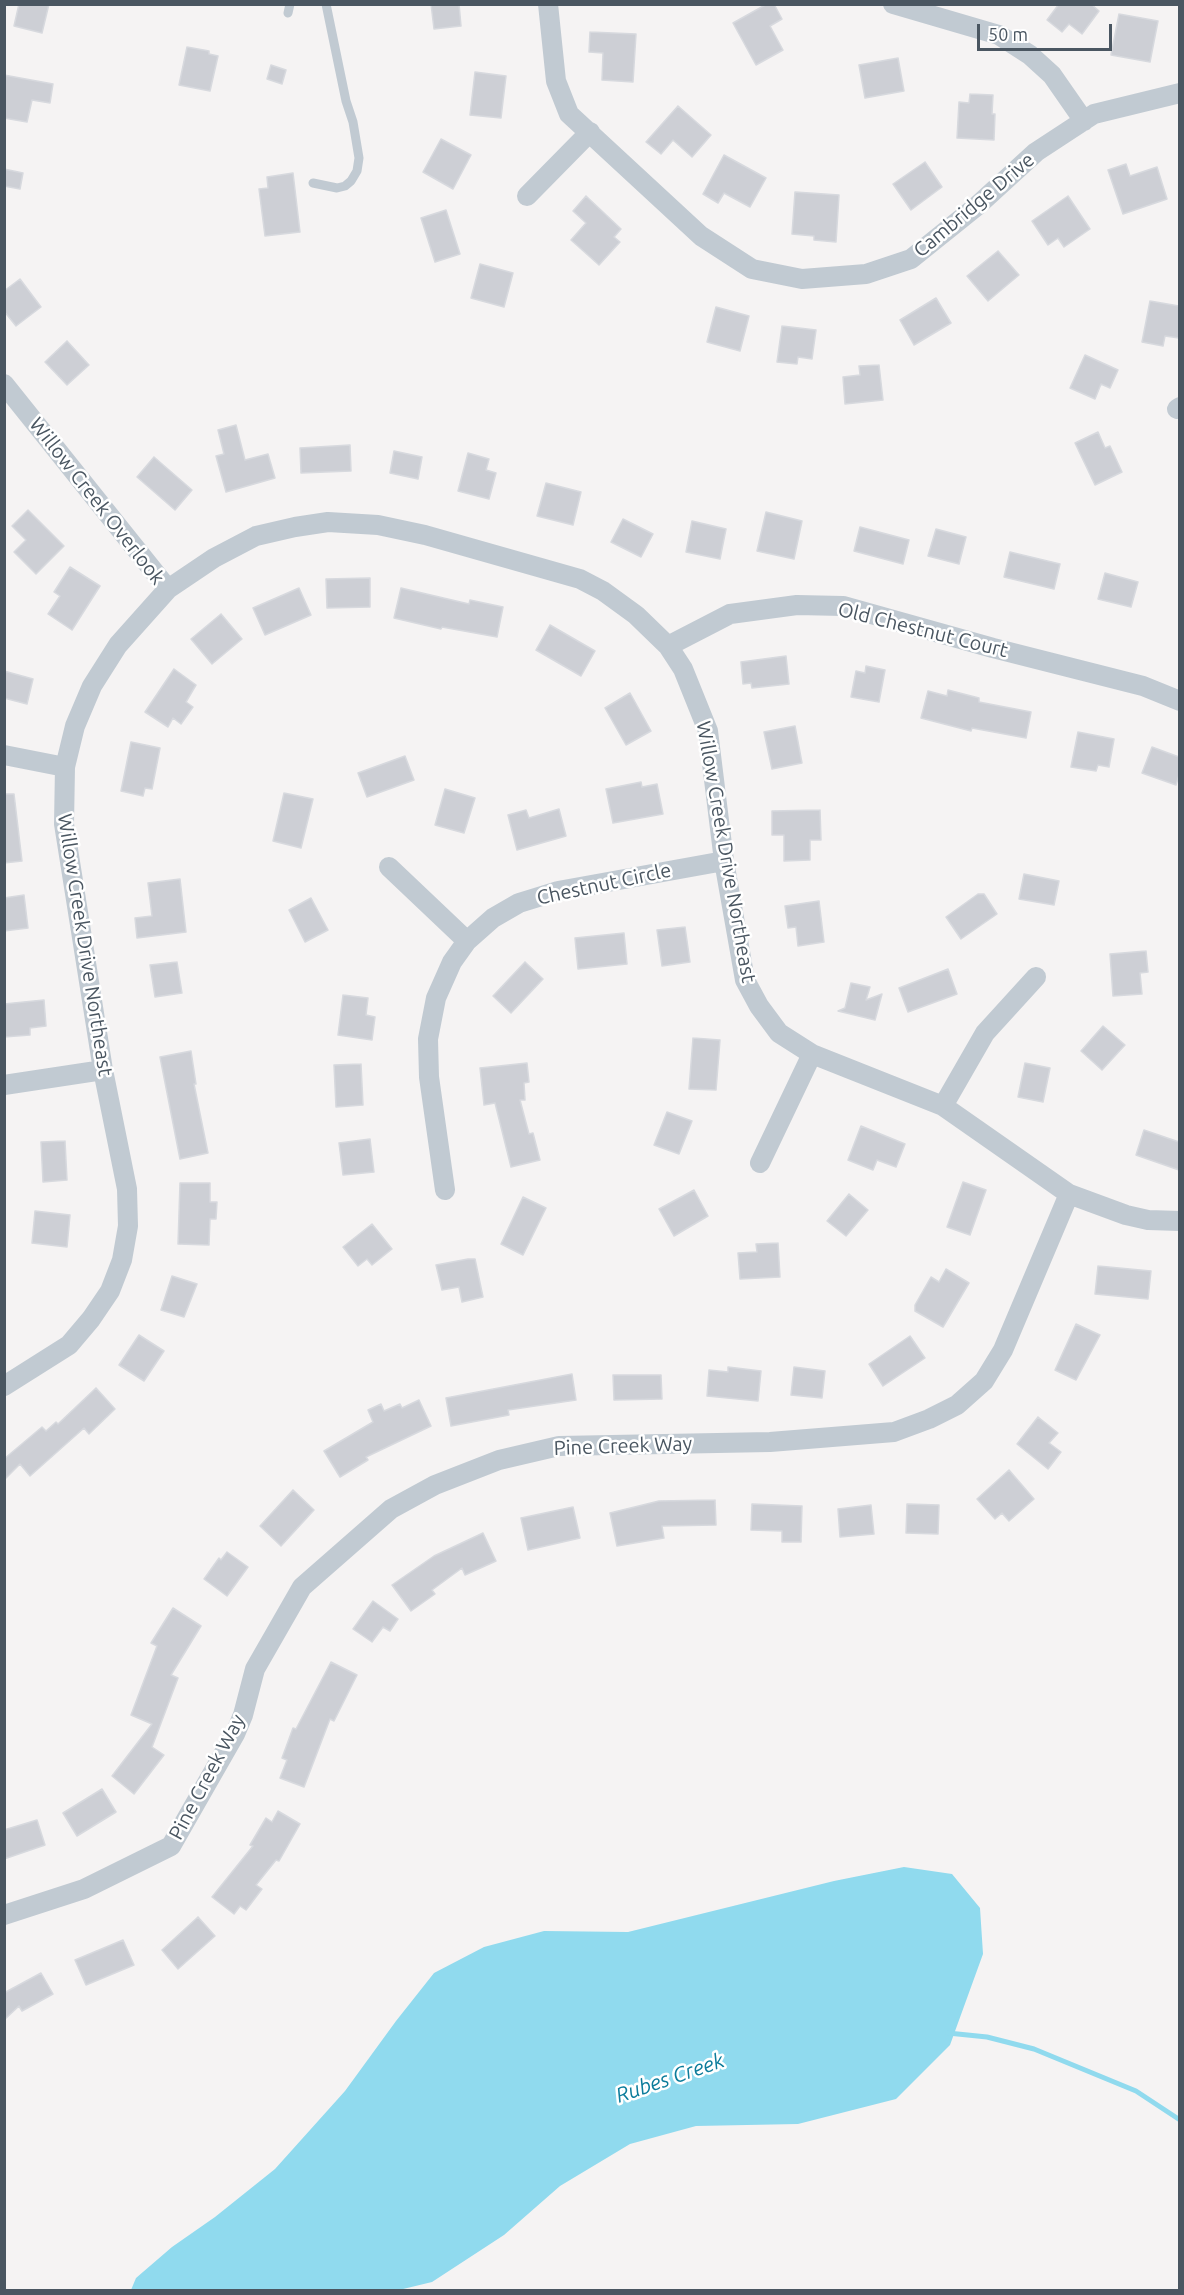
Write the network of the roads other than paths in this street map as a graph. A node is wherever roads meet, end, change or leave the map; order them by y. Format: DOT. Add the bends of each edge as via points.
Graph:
graph roads {
  1 [pos="326,4"];
  2 [pos="548,4"];
  3 [pos="893,4"];
  4 [pos="1179,93"];
  5 [pos="1084,121"];
  6 [pos="590,132"];
  7 [pos="313,183"];
  8 [pos="526,196"];
  9 [pos="4,384"];
  10 [pos="168,589"];
  11 [pos="668,646"];
  12 [pos="1179,701"];
  13 [pos="4,755"];
  14 [pos="65,767"];
  15 [pos="724,861"];
  16 [pos="389,867"];
  17 [pos="467,941"];
  18 [pos="1036,977"];
  19 [pos="812,1054"];
  20 [pos="103,1070"];
  21 [pos="4,1086"];
  22 [pos="944,1106"];
  23 [pos="760,1163"];
  24 [pos="446,1190"];
  25 [pos="1069,1194"];
  26 [pos="1179,1221"];
  27 [pos="4,1386"];
  28 [pos="4,1915"];
  1 -- 7 [label="lane" via="359,158 357,171 345,186"];
  2 -- 6 [label="street, Cambridge Drive" via="556,81 569,114"];
  3 -- 5 [label="street" via="999,35 1052,75"];
  4 -- 5 [label="street, Cambridge Drive" via="1094,114"];
  5 -- 6 [label="street, Cambridge Drive" via="1036,152 911,259 866,274 802,279 752,269 701,236"];
  6 -- 8 [label="street"];
  9 -- 10 [label="street, Willow Creek Overlook"];
  10 -- 11 [label="street, Willow Creek Drive Northeast" via="256,536 328,522 378,525 580,579 636,615"];
  10 -- 14 [label="street, Willow Creek Drive Northeast" via="118,645 92,686 75,726"];
  11 -- 12 [label="street, Old Chestnut Court" via="730,614 797,605 843,606 1143,686"];
  11 -- 15 [label="street, Willow Creek Drive Northeast" via="683,669 708,731"];
  13 -- 14 [label="street"];
  14 -- 20 [label="street, Willow Creek Drive Northeast" via="64,824"];
  15 -- 17 [label="street, Chestnut Circle" via="558,891 519,903 493,918"];
  15 -- 19 [label="street, Willow Creek Drive Northeast" via="744,980 779,1033"];
  16 -- 17 [label="street"];
  17 -- 24 [label="street, Chestnut Circle" via="452,962 436,998 428,1039 429,1077"];
  18 -- 22 [label="street" via="985,1033"];
  19 -- 22 [label="street, Willow Creek Drive Northeast"];
  19 -- 23 [label="street"];
  20 -- 21 [label="street"];
  20 -- 27 [label="street, Willow Creek Drive Northeast" via="127,1189 128,1226 122,1260 110,1291 69,1345"];
  22 -- 25 [label="street, Willow Creek Drive Northeast"];
  25 -- 26 [label="street, Willow Creek Drive Northeast" via="1126,1215"];
  25 -- 28 [label="street, Pine Creek Way" via="1003,1350 984,1381 957,1406 894,1432 770,1442 559,1446 499,1460 435,1485 391,1509 302,1587 255,1669 235,1734 171,1846 84,1888"];
}
